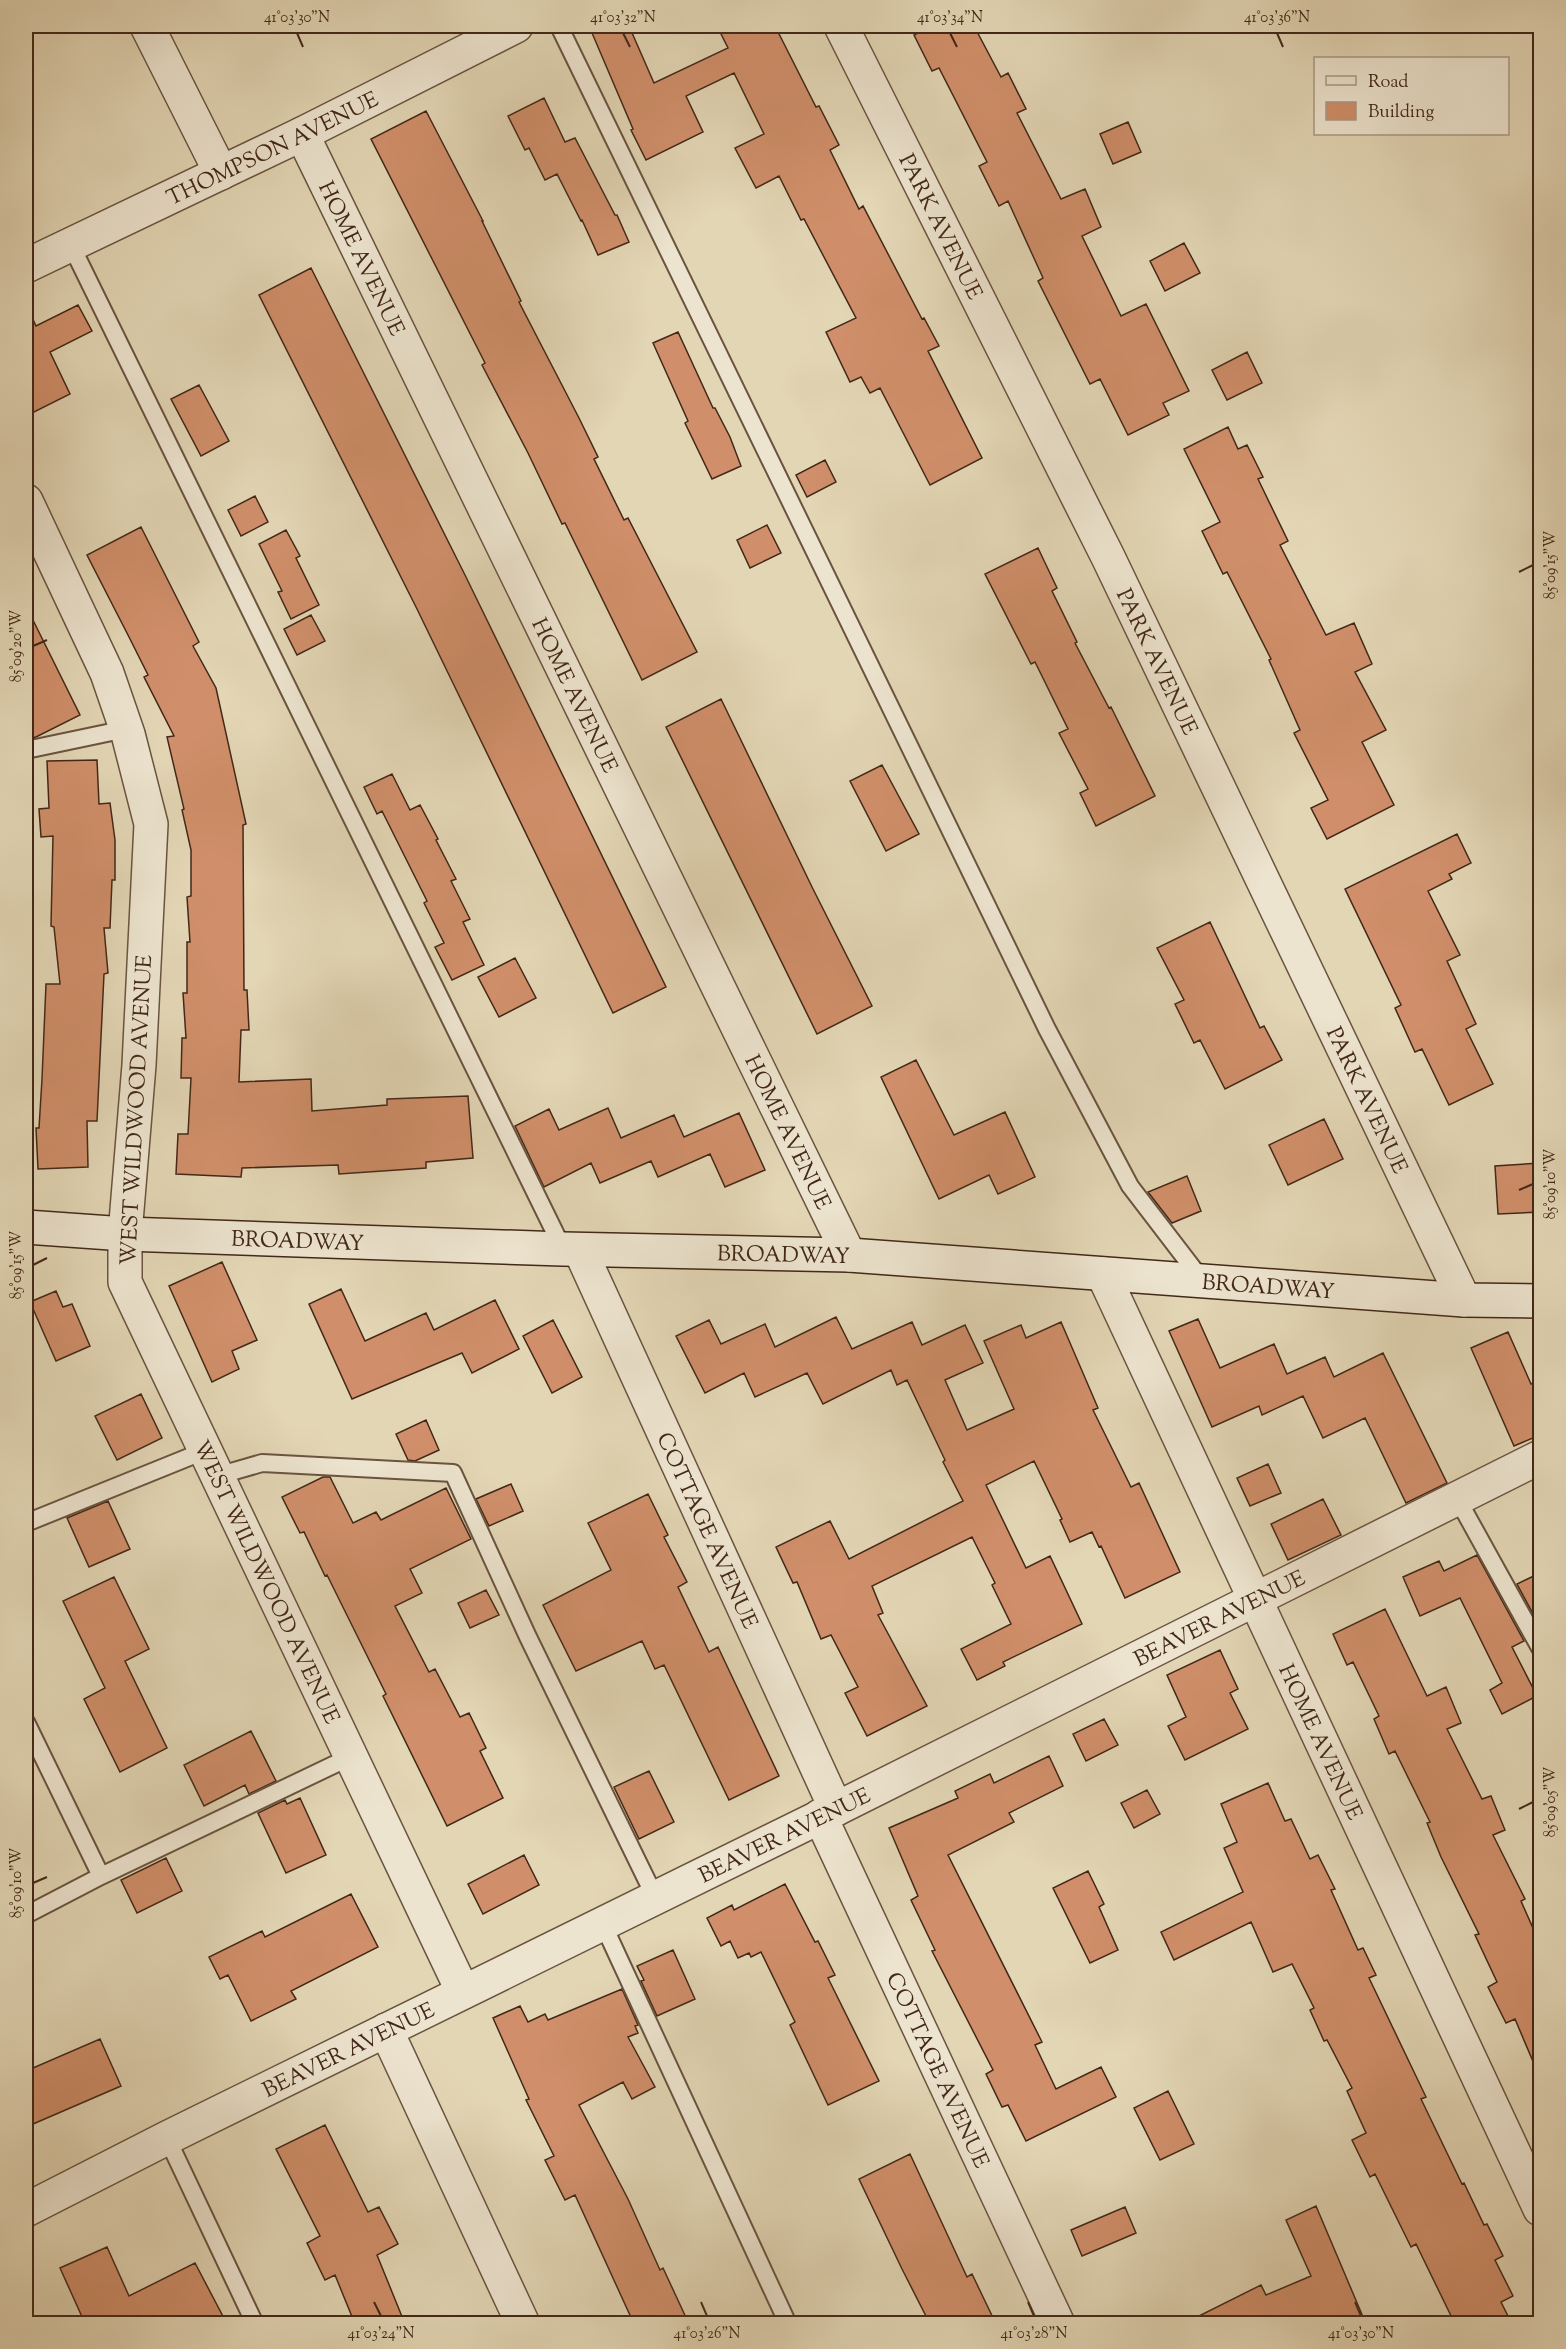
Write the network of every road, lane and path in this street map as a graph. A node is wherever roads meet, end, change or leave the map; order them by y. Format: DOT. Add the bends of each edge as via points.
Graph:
graph roads {
  1 [pos="147,26"];
  2 [pos="516,26"];
  3 [pos="559,26"];
  4 [pos="841,26"];
  5 [pos="302,134"];
  6 [pos="221,173"];
  7 [pos="71,245"];
  8 [pos="26,267"];
  9 [pos="26,501"];
  10 [pos="126,729"];
  11 [pos="26,750"];
  12 [pos="26,1227"];
  13 [pos="126,1233"];
  14 [pos="572,1250"];
  15 [pos="849,1255"];
  16 [pos="1103,1274"];
  17 [pos="1203,1282"];
  18 [pos="1464,1300"];
  19 [pos="1540,1301"];
  20 [pos="1540,1456"];
  21 [pos="210,1464"];
  22 [pos="1457,1498"];
  23 [pos="26,1523"];
  24 [pos="1255,1599"];
  25 [pos="1540,1648"];
  26 [pos="26,1722"];
  27 [pos="350,1757"];
  28 [pos="828,1813"];
  29 [pos="101,1876"];
  30 [pos="655,1897"];
  31 [pos="26,1915"];
  32 [pos="602,1922"];
  33 [pos="463,1992"];
  34 [pos="386,2030"];
  35 [pos="167,2138"];
  36 [pos="1540,2209"];
  37 [pos="26,2210"];
  38 [pos="255,2324"];
  39 [pos="523,2324"];
  40 [pos="788,2324"];
  41 [pos="1058,2324"];
  1 -- 6 [label="street"];
  2 -- 5 [label="street, THOMPSON AVENUE"];
  3 -- 17 [label="lane" via="1047,1029 1130,1186"];
  4 -- 18 [label="street, PARK AVENUE" via="1108,557"];
  5 -- 6 [label="street, THOMPSON AVENUE"];
  5 -- 15 [label="street, HOME AVENUE"];
  6 -- 7 [label="street, THOMPSON AVENUE"];
  7 -- 8 [label="street, THOMPSON AVENUE"];
  7 -- 14 [label="lane"];
  9 -- 10 [label="street, WEST WILDWOOD AVENUE" via="107,673"];
  10 -- 11 [label="lane"];
  10 -- 13 [label="street, WEST WILDWOOD AVENUE" via="152,824"];
  12 -- 13 [label="street, BROADWAY"];
  13 -- 14 [label="street, BROADWAY"];
  13 -- 21 [label="street, WEST WILDWOOD AVENUE" via="125,1282"];
  14 -- 15 [label="street, BROADWAY"];
  14 -- 28 [label="street, COTTAGE AVENUE"];
  15 -- 16 [label="street, BROADWAY"];
  16 -- 17 [label="street, BROADWAY"];
  16 -- 24 [label="street, HOME AVENUE"];
  17 -- 18 [label="street, BROADWAY"];
  18 -- 19 [label="street, BROADWAY"];
  20 -- 22 [label="street, BEAVER AVENUE"];
  21 -- 23 [label="lane"];
  21 -- 27 [label="street, WEST WILDWOOD AVENUE"];
  21 -- 30 [label="lane" via="453,1473"];
  22 -- 24 [label="street, BEAVER AVENUE"];
  22 -- 25 [label="lane"];
  24 -- 28 [label="street, BEAVER AVENUE"];
  24 -- 36 [label="street, HOME AVENUE"];
  26 -- 29 [label="lane"];
  27 -- 29 [label="lane"];
  27 -- 33 [label="street, WEST WILDWOOD AVENUE"];
  28 -- 30 [label="street, BEAVER AVENUE"];
  28 -- 41 [label="street, COTTAGE AVENUE"];
  29 -- 31 [label="lane"];
  30 -- 32 [label="street, BEAVER AVENUE"];
  32 -- 33 [label="street, BEAVER AVENUE"];
  32 -- 40 [label="lane"];
  33 -- 34 [label="street, BEAVER AVENUE"];
  34 -- 35 [label="street, BEAVER AVENUE"];
  34 -- 39 [label="street"];
  35 -- 37 [label="street, BEAVER AVENUE"];
  35 -- 38 [label="lane"];
}
